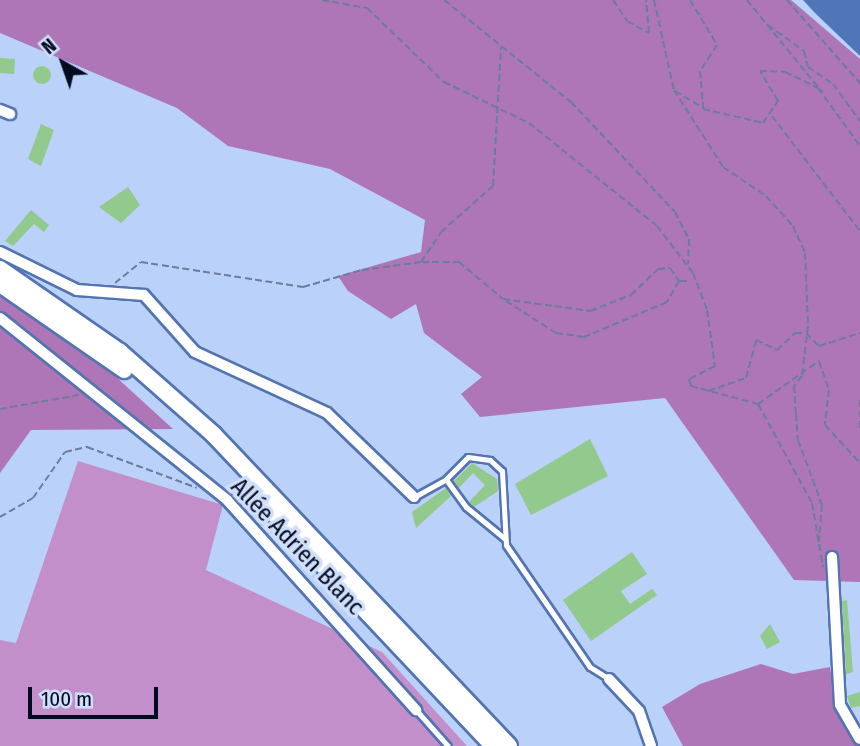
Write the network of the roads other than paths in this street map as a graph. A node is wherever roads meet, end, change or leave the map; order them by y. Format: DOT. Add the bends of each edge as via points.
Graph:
graph roads {
  1 [pos="0,252"];
  2 [pos="0,269"];
  3 [pos="0,284"];
  4 [pos="0,318"];
  5 [pos="446,478"];
  6 [pos="414,497"];
  7 [pos="504,538"];
  8 [pos="832,557"];
  9 [pos="610,679"];
  10 [pos="416,710"];
  11 [pos="860,739"];
  12 [pos="448,746"];
  13 [pos="492,746"];
  14 [pos="509,746"];
  15 [pos="651,746"];
  1 -- 6 [label="street" via="77,290 144,295 195,352 327,413"];
  2 -- 14 [label="main road" via="120,352 213,433"];
  3 -- 13 [label="main road" via="112,360 206,442"];
  4 -- 10 [label="street, Allée Adrien Blanc" via="227,500"];
  5 -- 6 [label="lane"];
  5 -- 7 [label="lane" via="466,508"];
  5 -- 7 [label="lane" via="468,457 490,460 502,471"];
  7 -- 9 [label="lane" via="559,626 590,667"];
  8 -- 11 [label="street" via="840,705"];
  9 -- 15 [label="street" via="643,719"];
  10 -- 12 [label="lane, Allée Adrien Blanc"];
}
